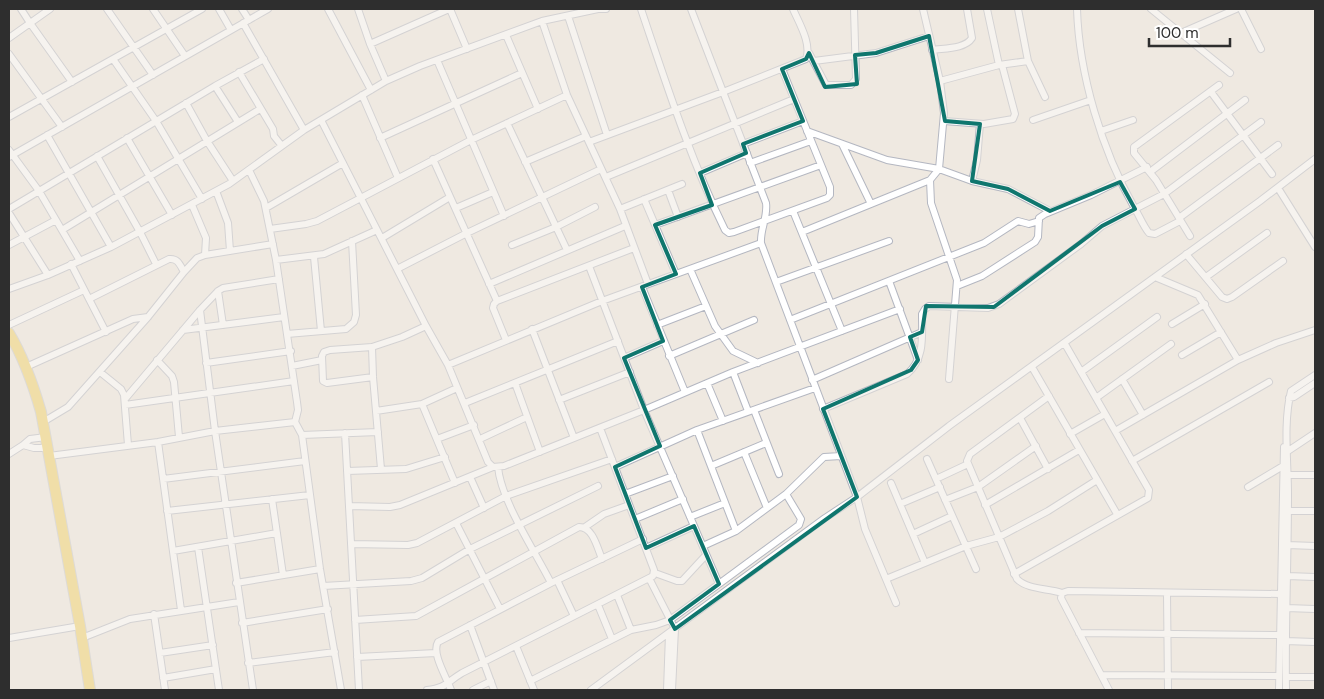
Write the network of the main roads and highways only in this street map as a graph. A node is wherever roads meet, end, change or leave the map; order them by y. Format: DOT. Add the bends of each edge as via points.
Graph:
graph roads {
  1 [pos="9,333"];
  2 [pos="90,690"];
  1 -- 2 [label="main road" via="20,350 41,412"];
}
